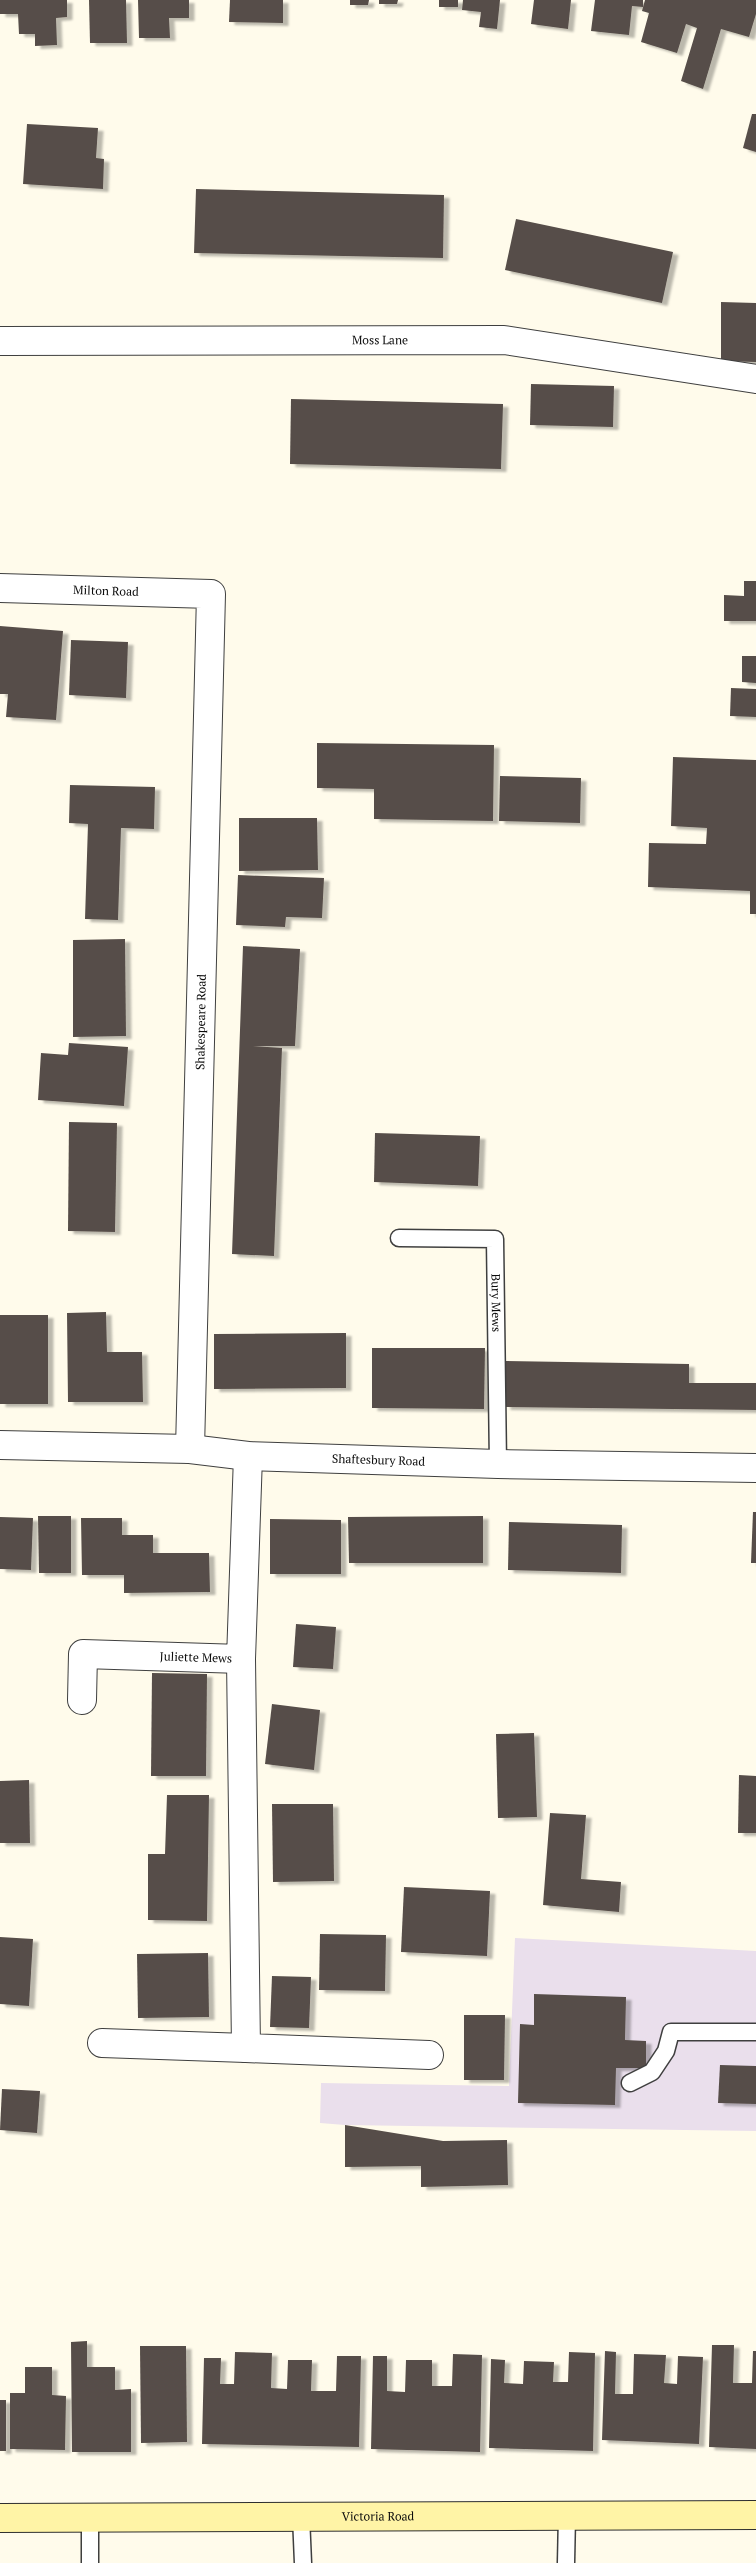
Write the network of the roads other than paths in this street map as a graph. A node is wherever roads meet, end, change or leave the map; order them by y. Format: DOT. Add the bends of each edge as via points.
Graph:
graph roads {
  1 [pos="0,341"];
  2 [pos="756,379"];
  3 [pos="0,588"];
  4 [pos="211,594"];
  5 [pos="399,1238"];
  6 [pos="0,1445"];
  7 [pos="190,1449"];
  8 [pos="248,1456"];
  9 [pos="498,1464"];
  10 [pos="756,1468"];
  11 [pos="241,1659"];
  12 [pos="82,1700"];
  13 [pos="756,2032"];
  14 [pos="102,2043"];
  15 [pos="246,2048"];
  16 [pos="429,2055"];
  17 [pos="630,2083"];
  18 [pos="567,2515"];
  19 [pos="756,2515"];
  20 [pos="301,2516"];
  21 [pos="90,2517"];
  22 [pos="0,2518"];
  23 [pos="90,2563"];
  24 [pos="303,2563"];
  25 [pos="566,2563"];
  1 -- 2 [label="street, Moss Lane" via="504,340"];
  3 -- 4 [label="street, Milton Road"];
  4 -- 7 [label="street, Shakespeare Road"];
  5 -- 9 [label="lane, Bury Mews" via="495,1239"];
  6 -- 7 [label="street, Shaftesbury Road"];
  7 -- 8 [label="street, Shaftesbury Road"];
  8 -- 9 [label="street, Shaftesbury Road"];
  8 -- 11 [label="street, Juliette Mews"];
  9 -- 10 [label="street, Shaftesbury Road"];
  11 -- 12 [label="street, Juliette Mews" via="83,1654"];
  11 -- 15 [label="street"];
  13 -- 17 [label="lane" via="671,2032 666,2051 652,2072"];
  14 -- 15 [label="street"];
  15 -- 16 [label="street"];
  18 -- 19 [label="street, Victoria Road"];
  18 -- 20 [label="street, Victoria Road"];
  18 -- 25 [label="lane"];
  20 -- 21 [label="street, Victoria Road"];
  20 -- 24 [label="lane"];
  21 -- 22 [label="street, Victoria Road"];
  21 -- 23 [label="lane"];
}
